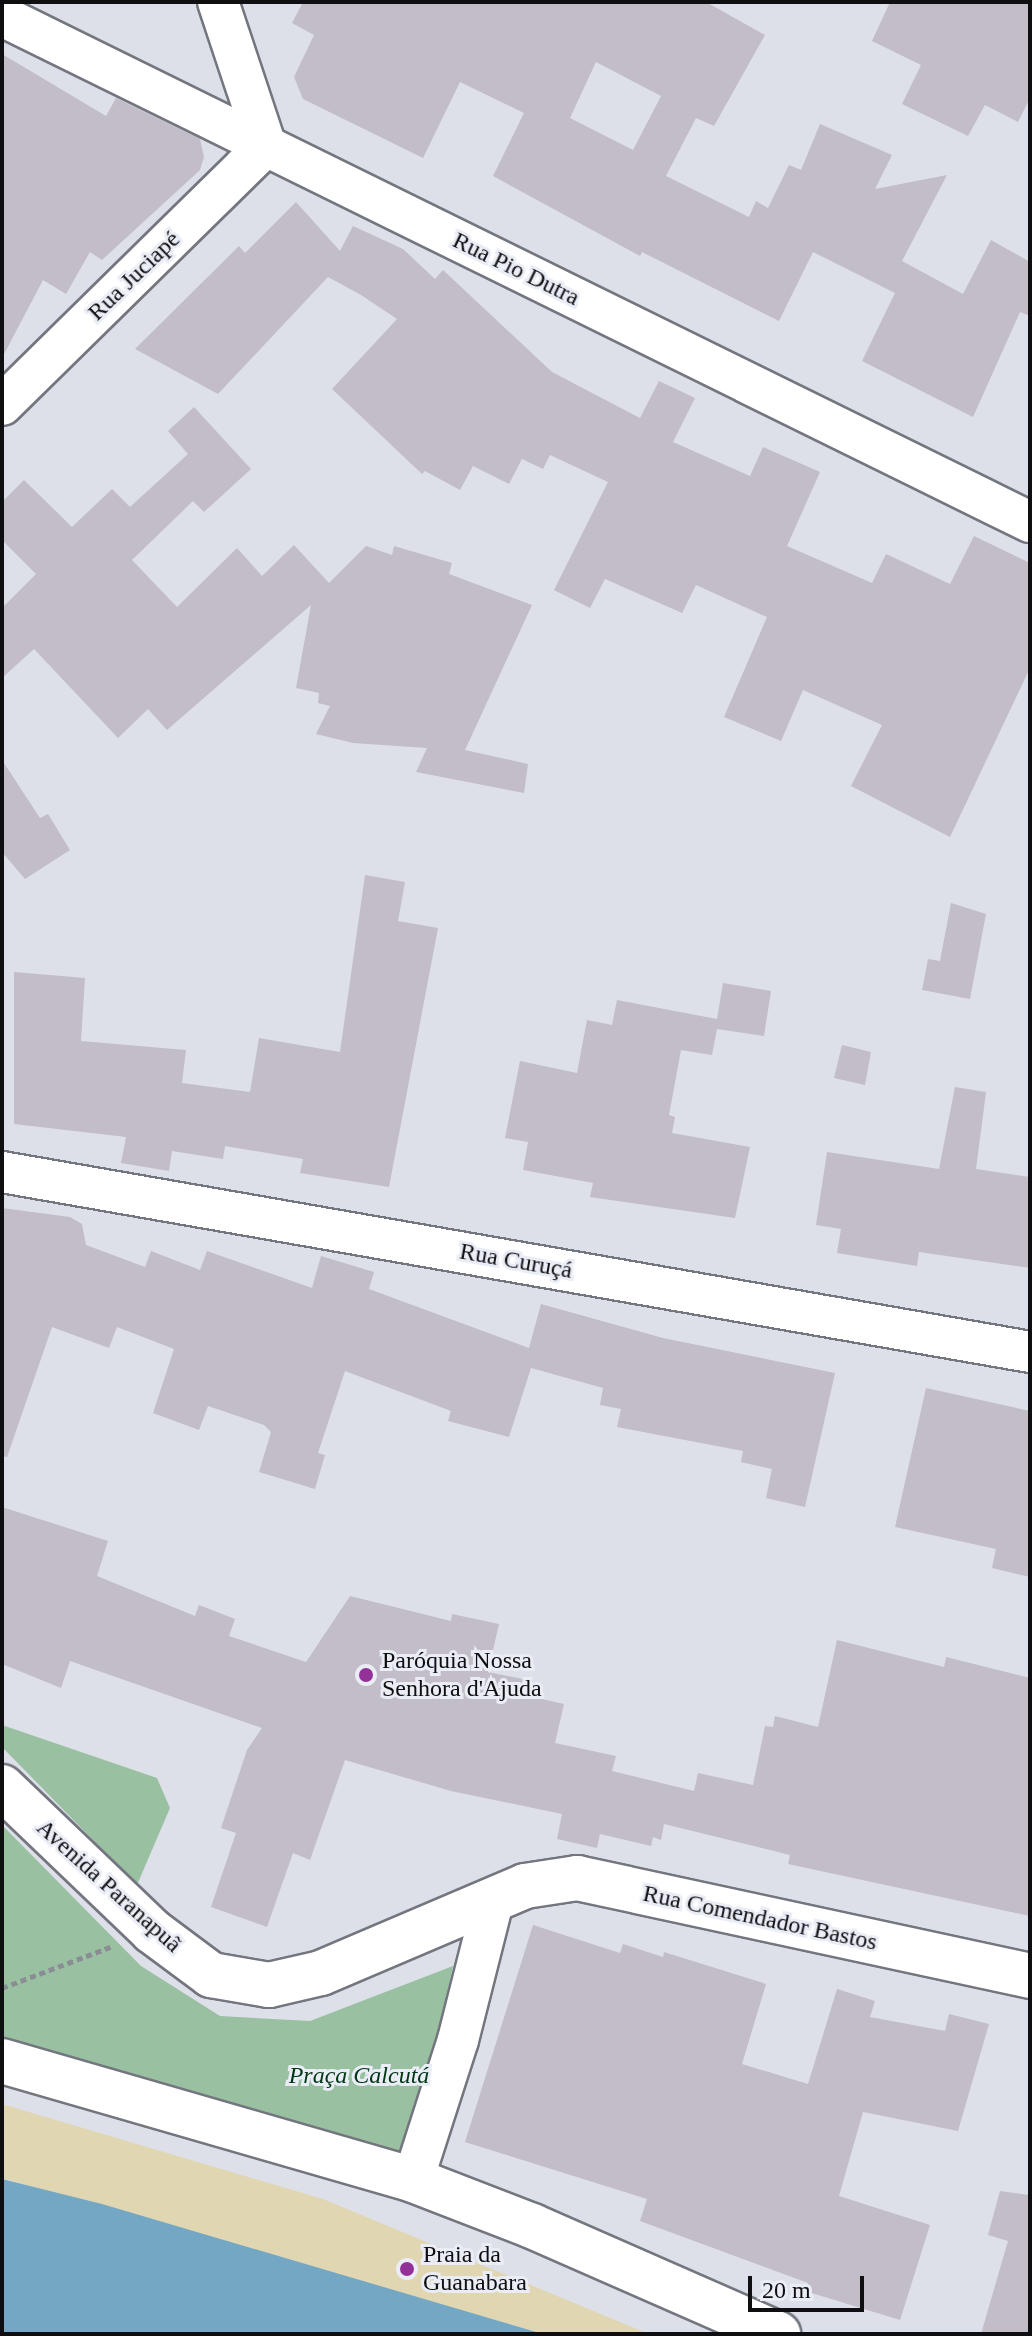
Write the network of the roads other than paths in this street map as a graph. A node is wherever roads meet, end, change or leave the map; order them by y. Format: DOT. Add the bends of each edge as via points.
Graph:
graph roads {
  1 [pos="218,2"];
  2 [pos="2,16"];
  3 [pos="266,146"];
  4 [pos="2,405"];
  5 [pos="1030,522"];
  6 [pos="2,1172"];
  7 [pos="1030,1352"];
  8 [pos="2,1787"];
  9 [pos="493,1902"];
  10 [pos="1030,1976"];
  11 [pos="2,2061"];
  12 [pos="413,2180"];
  13 [pos="778,2334"];
  1 -- 3 [label="street"];
  2 -- 3 [label="street, Rua Pio Dutra"];
  3 -- 4 [label="street, Rua Juciapé"];
  3 -- 5 [label="street, Rua Pio Dutra"];
  6 -- 7 [label="street, Rua Curuçá"];
  8 -- 9 [label="street, Avenida Paranapuã" via="152,1931 211,1975 269,1985 321,1973"];
  9 -- 10 [label="street, Rua Comendador Bastos" via="525,1886 577,1878"];
  9 -- 12 [label="street" via="458,2040"];
  11 -- 12 [label="street"];
  12 -- 13 [label="street"];
}
